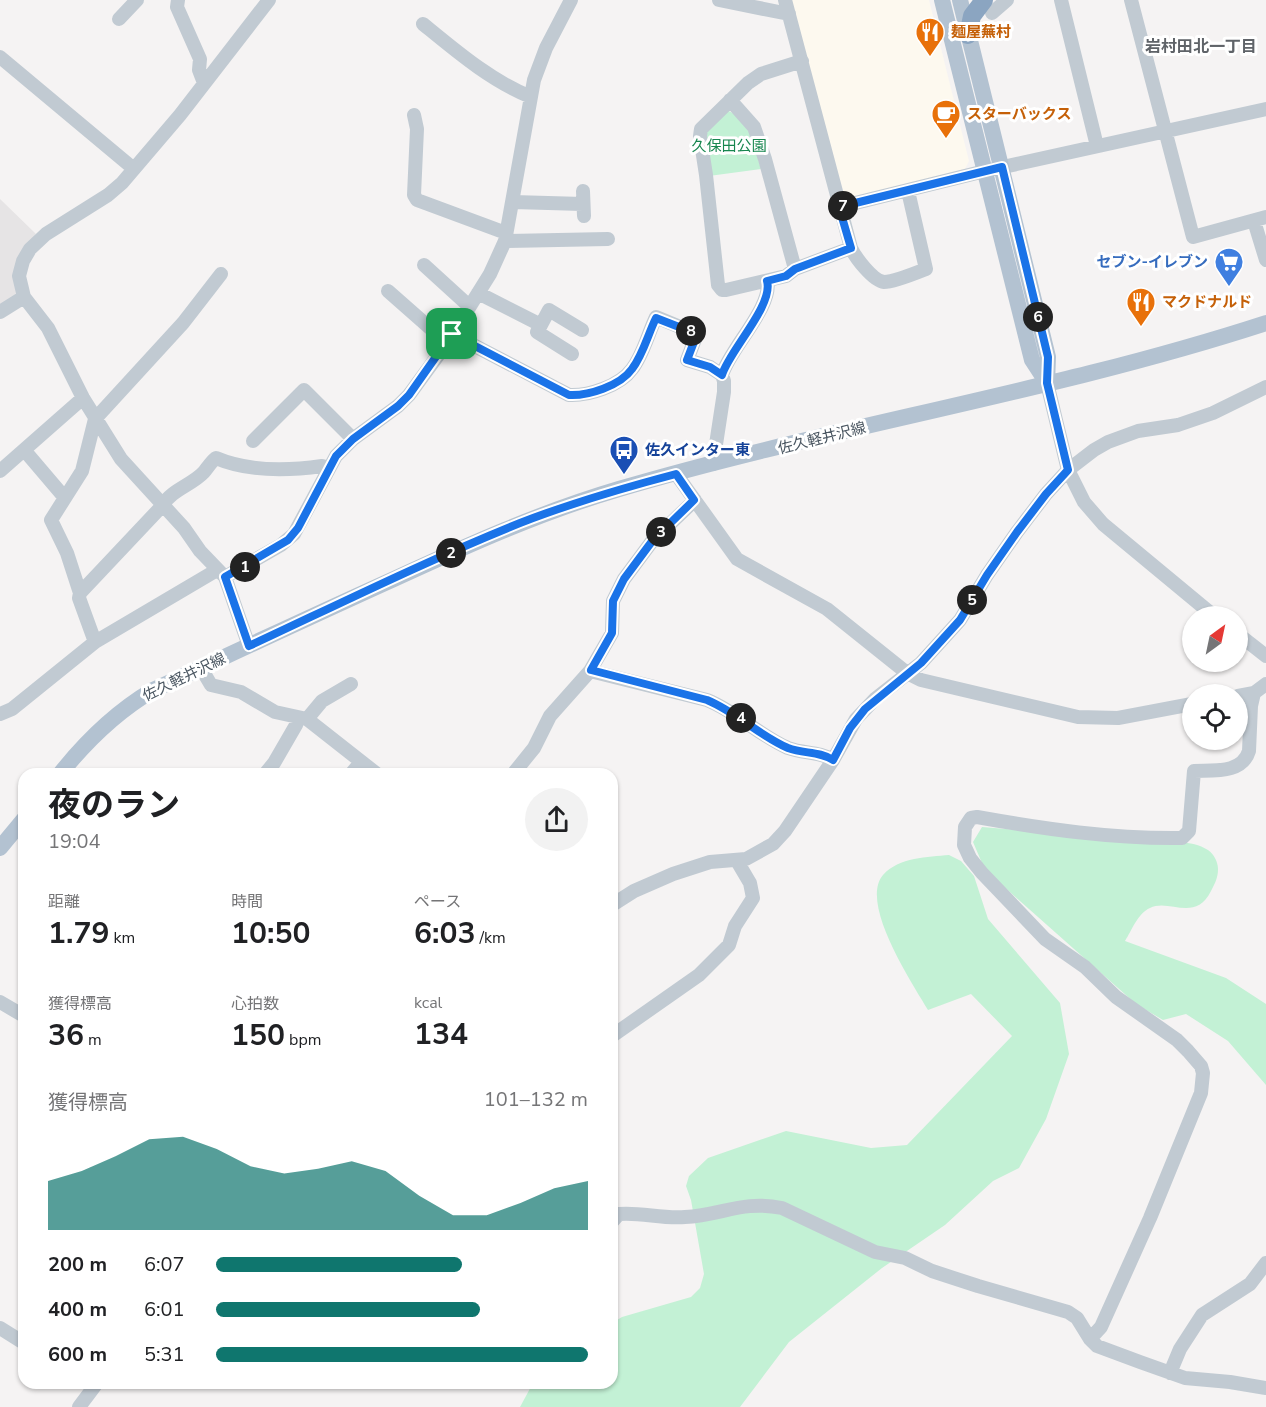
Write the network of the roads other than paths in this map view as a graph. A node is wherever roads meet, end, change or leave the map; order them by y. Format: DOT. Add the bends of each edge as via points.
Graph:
graph roads {
  1 [pos="137,0"];
  2 [pos="178,0"];
  3 [pos="269,0"];
  4 [pos="571,0"];
  5 [pos="719,0"];
  6 [pos="942,0"];
  7 [pos="960,0"];
  8 [pos="1006,0"];
  9 [pos="1061,0"];
  10 [pos="1131,0"];
  11 [pos="787,7"];
  12 [pos="988,7"];
  13 [pos="119,19"];
  14 [pos="423,24"];
  15 [pos="968,34"];
  16 [pos="0,57"];
  17 [pos="802,61"];
  18 [pos="204,83"];
  19 [pos="531,97"];
  20 [pos="730,100"];
  21 [pos="1266,109"];
  22 [pos="414,115"];
  23 [pos="1166,130"];
  24 [pos="1097,146"];
  25 [pos="1002,167"];
  26 [pos="134,169"];
  27 [pos="985,171"];
  28 [pos="909,191"];
  29 [pos="513,202"];
  30 [pos="583,204"];
  31 [pos="839,207"];
  32 [pos="1260,219"];
  33 [pos="506,237"];
  34 [pos="608,239"];
  35 [pos="851,248"];
  36 [pos="1266,260"];
  37 [pos="424,266"];
  38 [pos="795,269"];
  39 [pos="221,274"];
  40 [pos="767,281"];
  41 [pos="388,291"];
  42 [pos="478,292"];
  43 [pos="24,297"];
  44 [pos="469,306"];
  45 [pos="0,312"];
  46 [pos="1266,323"];
  47 [pos="541,325"];
  48 [pos="582,330"];
  49 [pos="449,338"];
  50 [pos="572,354"];
  51 [pos="722,375"];
  52 [pos="1047,383"];
  53 [pos="1266,387"];
  54 [pos="83,398"];
  55 [pos="95,419"];
  56 [pos="263,438"];
  57 [pos="353,439"];
  58 [pos="25,451"];
  59 [pos="713,464"];
  60 [pos="330,468"];
  61 [pos="1068,470"];
  62 [pos="0,471"];
  63 [pos="676,474"];
  64 [pos="65,498"];
  65 [pos="694,500"];
  66 [pos="163,505"];
  67 [pos="221,573"];
  68 [pos="80,593"];
  69 [pos="1202,606"];
  70 [pos="95,642"];
  71 [pos="1248,642"];
  72 [pos="249,646"];
  73 [pos="1266,656"];
  74 [pos="201,668"];
  75 [pos="591,670"];
  76 [pos="907,673"];
  77 [pos="351,684"];
  78 [pos="1266,684"];
  79 [pos="1254,693"];
  80 [pos="1248,694"];
  81 [pos="1182,706"];
  82 [pos="0,714"];
  83 [pos="302,719"];
  84 [pos="833,760"];
  85 [pos="361,762"];
  86 [pos="68,768"];
  87 [pos="269,768"];
  88 [pos="356,768"];
  89 [pos="369,768"];
  90 [pos="518,768"];
  91 [pos="18,826"];
  92 [pos="0,848"];
  93 [pos="737,861"];
  94 [pos="618,900"];
  95 [pos="0,1002"];
  96 [pos="18,1012"];
  97 [pos="618,1032"];
  98 [pos="618,1215"];
  99 [pos="1266,1263"];
  100 [pos="0,1328"];
  101 [pos="18,1339"];
  102 [pos="1090,1339"];
  103 [pos="1170,1373"];
  104 [pos="1266,1388"];
  105 [pos="89,1389"];
  106 [pos="79,1407"];
  1 -- 13 [label="street"];
  2 -- 18 [label="street" via="177,7 200,59"];
  3 -- 18 [label="street"];
  4 -- 19 [label="street" via="546,48"];
  5 -- 11 [label="street"];
  6 -- 27 [label="main road"];
  7 -- 15 [label="main road"];
  8 -- 12 [label="street"];
  9 -- 24 [label="street"];
  10 -- 23 [label="street"];
  11 -- 17 [label="street"];
  12 -- 15 [label="highway" via="972,16"];
  14 -- 19 [label="street" via="489,73"];
  15 -- 25 [label="main road"];
  16 -- 26 [label="street"];
  17 -- 20 [label="street" via="761,74"];
  17 -- 31 [label="street"];
  18 -- 26 [label="street"];
  19 -- 29 [label="street"];
  20 -- 38 [label="street" via="754,127"];
  20 -- 40 [label="street" via="706,122 700,136 718,285 726,290"];
  21 -- 23 [label="street"];
  22 -- 33 [label="street" via="417,200"];
  23 -- 24 [label="street"];
  23 -- 32 [label="street" via="1193,237"];
  24 -- 25 [label="street"];
  25 -- 27 [label="street"];
  25 -- 52 [label="main road" via="1048,357"];
  26 -- 43 [label="street" via="108,195 35,243 19,276"];
  27 -- 28 [label="street"];
  27 -- 52 [label="main road" via="1032,360"];
  28 -- 31 [label="street"];
  28 -- 35 [label="street" via="926,269 885,282 856,258"];
  29 -- 30 [label="street"];
  29 -- 33 [label="street"];
  31 -- 35 [label="street"];
  32 -- 36 [label="street"];
  33 -- 34 [label="street"];
  33 -- 42 [label="street"];
  35 -- 38 [label="street"];
  37 -- 44 [label="street"];
  38 -- 40 [label="street"];
  39 -- 55 [label="street" via="183,323"];
  40 -- 51 [label="street" via="768,292"];
  41 -- 49 [label="street"];
  42 -- 44 [label="street"];
  42 -- 47 [label="street"];
  43 -- 45 [label="street"];
  43 -- 54 [label="street" via="48,328"];
  44 -- 49 [label="street"];
  46 -- 52 [label="main road, 佐久軽井沢線"];
  47 -- 48 [label="street" via="549,310"];
  47 -- 50 [label="street" via="537,332"];
  49 -- 51 [label="street" via="569,395 580,396 627,375 656,318 697,334 687,360"];
  49 -- 57 [label="street" via="409,395"];
  51 -- 59 [label="street" via="724,392"];
  52 -- 59 [label="main road, 佐久軽井沢線"];
  52 -- 61 [label="street"];
  53 -- 61 [label="street" via="1212,414 1178,425 1138,430 1094,450"];
  54 -- 55 [label="street"];
  54 -- 58 [label="street"];
  55 -- 64 [label="street" via="82,471"];
  55 -- 66 [label="street" via="121,459"];
  56 -- 57 [label="street" via="304,390"];
  57 -- 60 [label="street"];
  58 -- 62 [label="street"];
  58 -- 64 [label="street"];
  59 -- 63 [label="main road, 佐久軽井沢線"];
  60 -- 66 [label="street" via="262,469 216,458"];
  60 -- 67 [label="street" via="288,540"];
  61 -- 69 [label="street" via="1084,502 1103,524"];
  61 -- 76 [label="street" via="1017,532 960,620"];
  63 -- 65 [label="street"];
  63 -- 72 [label="main road, 佐久軽井沢線" via="520,523"];
  64 -- 68 [label="street" via="51,520"];
  65 -- 75 [label="street" via="653,540 624,579 613,601 612,633"];
  65 -- 76 [label="street" via="737,559 827,609"];
  66 -- 67 [label="street"];
  66 -- 68 [label="street"];
  67 -- 70 [label="street"];
  67 -- 72 [label="street"];
  68 -- 70 [label="street"];
  70 -- 82 [label="street" via="12,709"];
  71 -- 73 [label="street"];
  72 -- 74 [label="main road, 佐久軽井沢線"];
  74 -- 83 [label="street" via="211,685 241,692 275,712"];
  74 -- 86 [label="main road, 佐久軽井沢線" via="153,690 118,712"];
  75 -- 84 [label="street" via="707,700 787,747 824,754"];
  75 -- 90 [label="street" via="550,716 534,748"];
  76 -- 81 [label="street" via="971,693 1078,717 1118,718"];
  76 -- 84 [label="street" via="856,719"];
  77 -- 83 [label="street"];
  78 -- 79 [label="street"];
  79 -- 80 [label="street"];
  79 -- 102 [label="street" via="1247,757 1230,769 1194,771 1189,831 1182,838 1121,836 977,817 971,818 965,827 964,845 970,858 1045,939 1177,1040 1203,1073 1201,1093 1150,1218 1101,1327"];
  83 -- 85 [label="street"];
  83 -- 87 [label="street"];
  84 -- 93 [label="street" via="780,837 765,850"];
  85 -- 88 [label="street"];
  85 -- 89 [label="street"];
  91 -- 92 [label="main road"];
  93 -- 94 [label="street" via="698,865"];
  93 -- 97 [label="street" via="750,882 753,898 735,926 729,945 699,975"];
  95 -- 96 [label="street"];
  98 -- 102 [label="street" via="675,1218 704,1216 748,1205 782,1208 875,1252 905,1258 932,1271 1068,1312 1077,1318"];
  99 -- 103 [label="street" via="1250,1284 1202,1315"];
  100 -- 101 [label="street"];
  102 -- 103 [label="street" via="1097,1346"];
  103 -- 104 [label="street"];
  105 -- 106 [label="street"];
}
